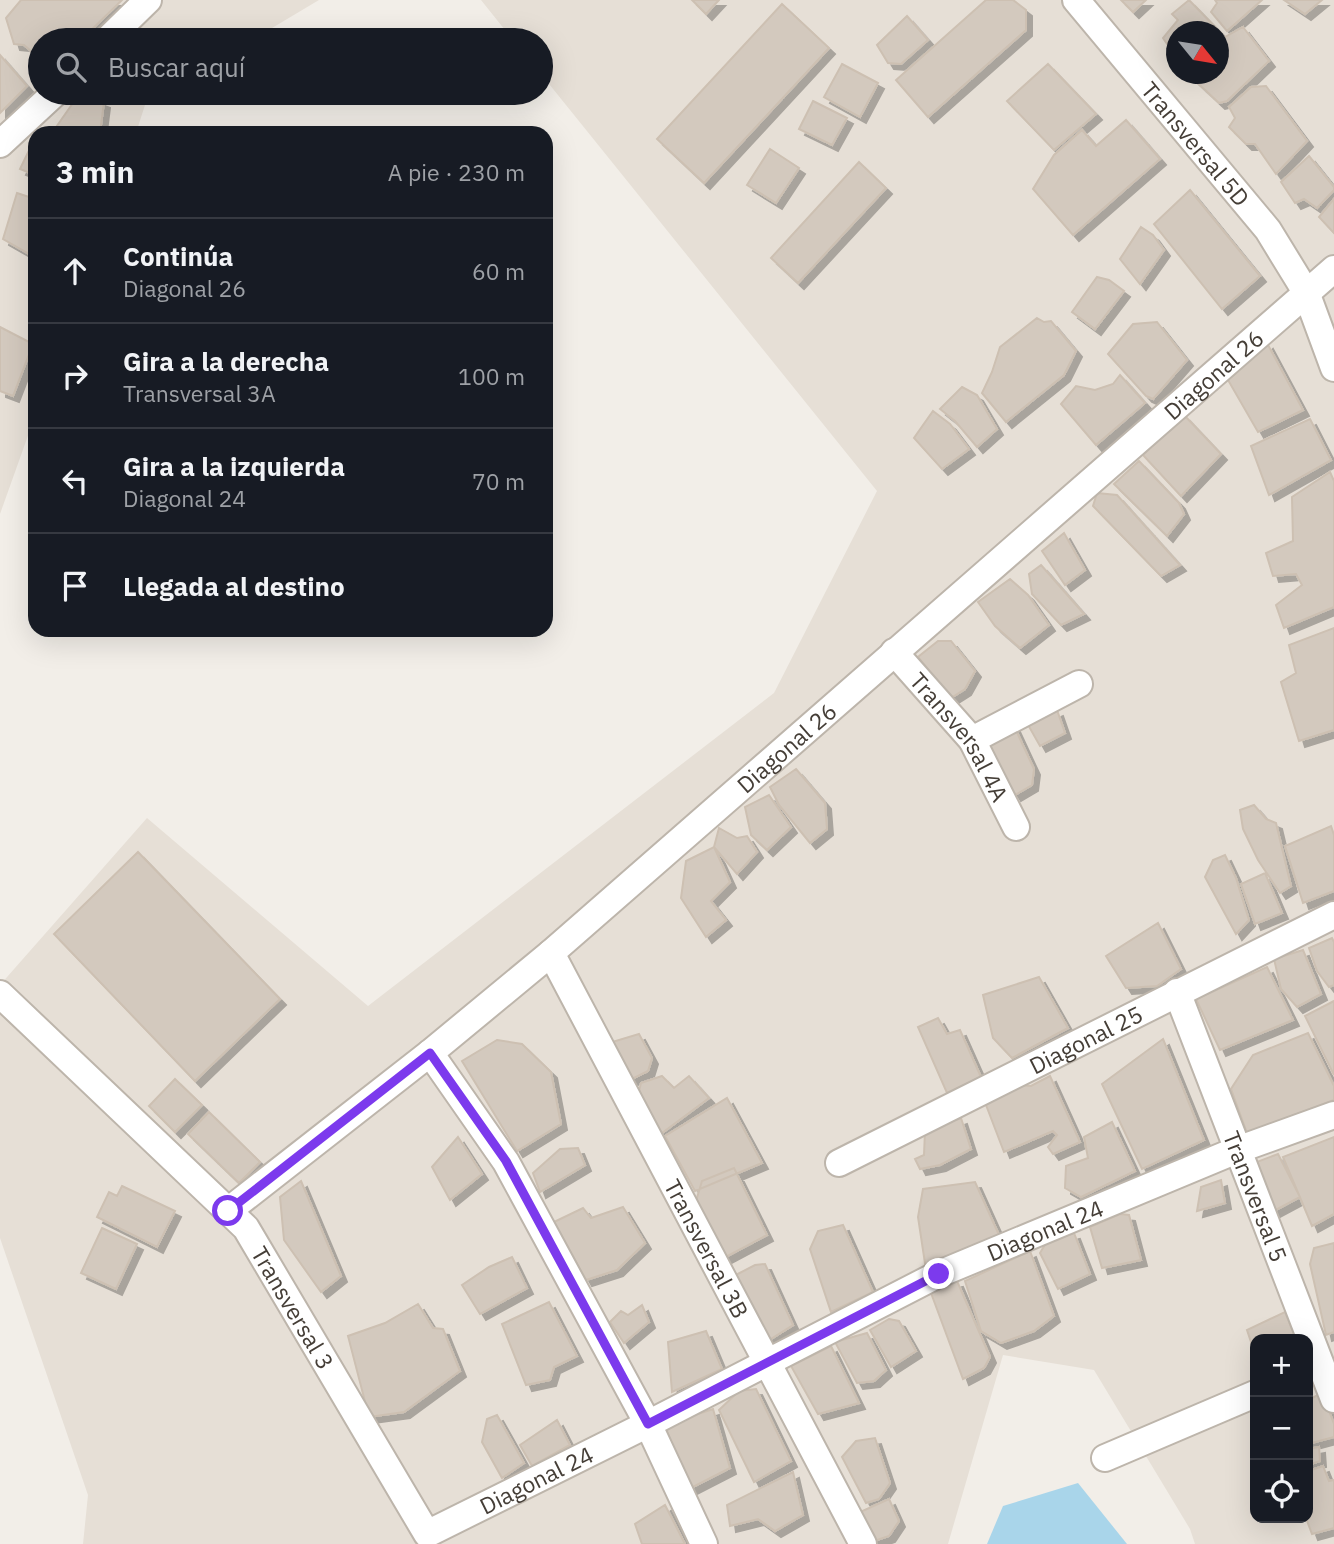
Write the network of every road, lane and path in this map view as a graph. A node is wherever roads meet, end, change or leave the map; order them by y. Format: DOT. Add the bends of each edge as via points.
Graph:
graph roads {
  1 [pos="148,0"];
  2 [pos="1076,0"];
  3 [pos="119,28"];
  4 [pos="42,105"];
  5 [pos="1,144"];
  6 [pos="1334,269"];
  7 [pos="1306,292"];
  8 [pos="1334,368"];
  9 [pos="894,652"];
  10 [pos="1079,684"];
  11 [pos="972,740"];
  12 [pos="1016,827"];
  13 [pos="1334,915"];
  14 [pos="551,953"];
  15 [pos="1177,992"];
  16 [pos="0,994"];
  17 [pos="430,1053"];
  18 [pos="1334,1115"];
  19 [pos="1237,1150"];
  20 [pos="839,1163"];
  21 [pos="228,1211"];
  22 [pos="766,1362"];
  23 [pos="1321,1366"];
  24 [pos="1250,1396"];
  25 [pos="1334,1399"];
  26 [pos="648,1424"];
  27 [pos="1105,1458"];
  28 [pos="427,1534"];
  29 [pos="704,1544"];
  30 [pos="863,1544"];
  1 -- 3 [label="street"];
  2 -- 7 [label="street, Transversal 5D" via="1268,230"];
  4 -- 5 [label="street"];
  6 -- 7 [label="street, Diagonal 26"];
  7 -- 8 [label="street, Transversal 5D"];
  7 -- 9 [label="street, Diagonal 26"];
  9 -- 11 [label="street, Transversal 4A"];
  9 -- 14 [label="street, Diagonal 26"];
  10 -- 11 [label="street"];
  11 -- 12 [label="street, Transversal 4A"];
  13 -- 15 [label="street, Diagonal 25"];
  14 -- 17 [label="street, Diagonal 26"];
  14 -- 22 [label="street, Transversal 3B"];
  15 -- 19 [label="street, Transversal 5"];
  15 -- 20 [label="street, Diagonal 25"];
  16 -- 21 [label="street, Transversal 3"];
  17 -- 21 [label="street, Diagonal 26"];
  17 -- 26 [label="street" via="506,1161"];
  18 -- 19 [label="street, Diagonal 24"];
  19 -- 22 [label="street, Diagonal 24" via="939,1274"];
  19 -- 23 [label="street, Transversal 5"];
  21 -- 28 [label="street, Transversal 3" via="246,1228"];
  22 -- 26 [label="street, Diagonal 24"];
  22 -- 30 [label="street, Transversal 3B"];
  23 -- 25 [label="street, Transversal 5"];
  24 -- 27 [label="street"];
  26 -- 28 [label="street, Diagonal 24"];
  26 -- 29 [label="street"];
}
